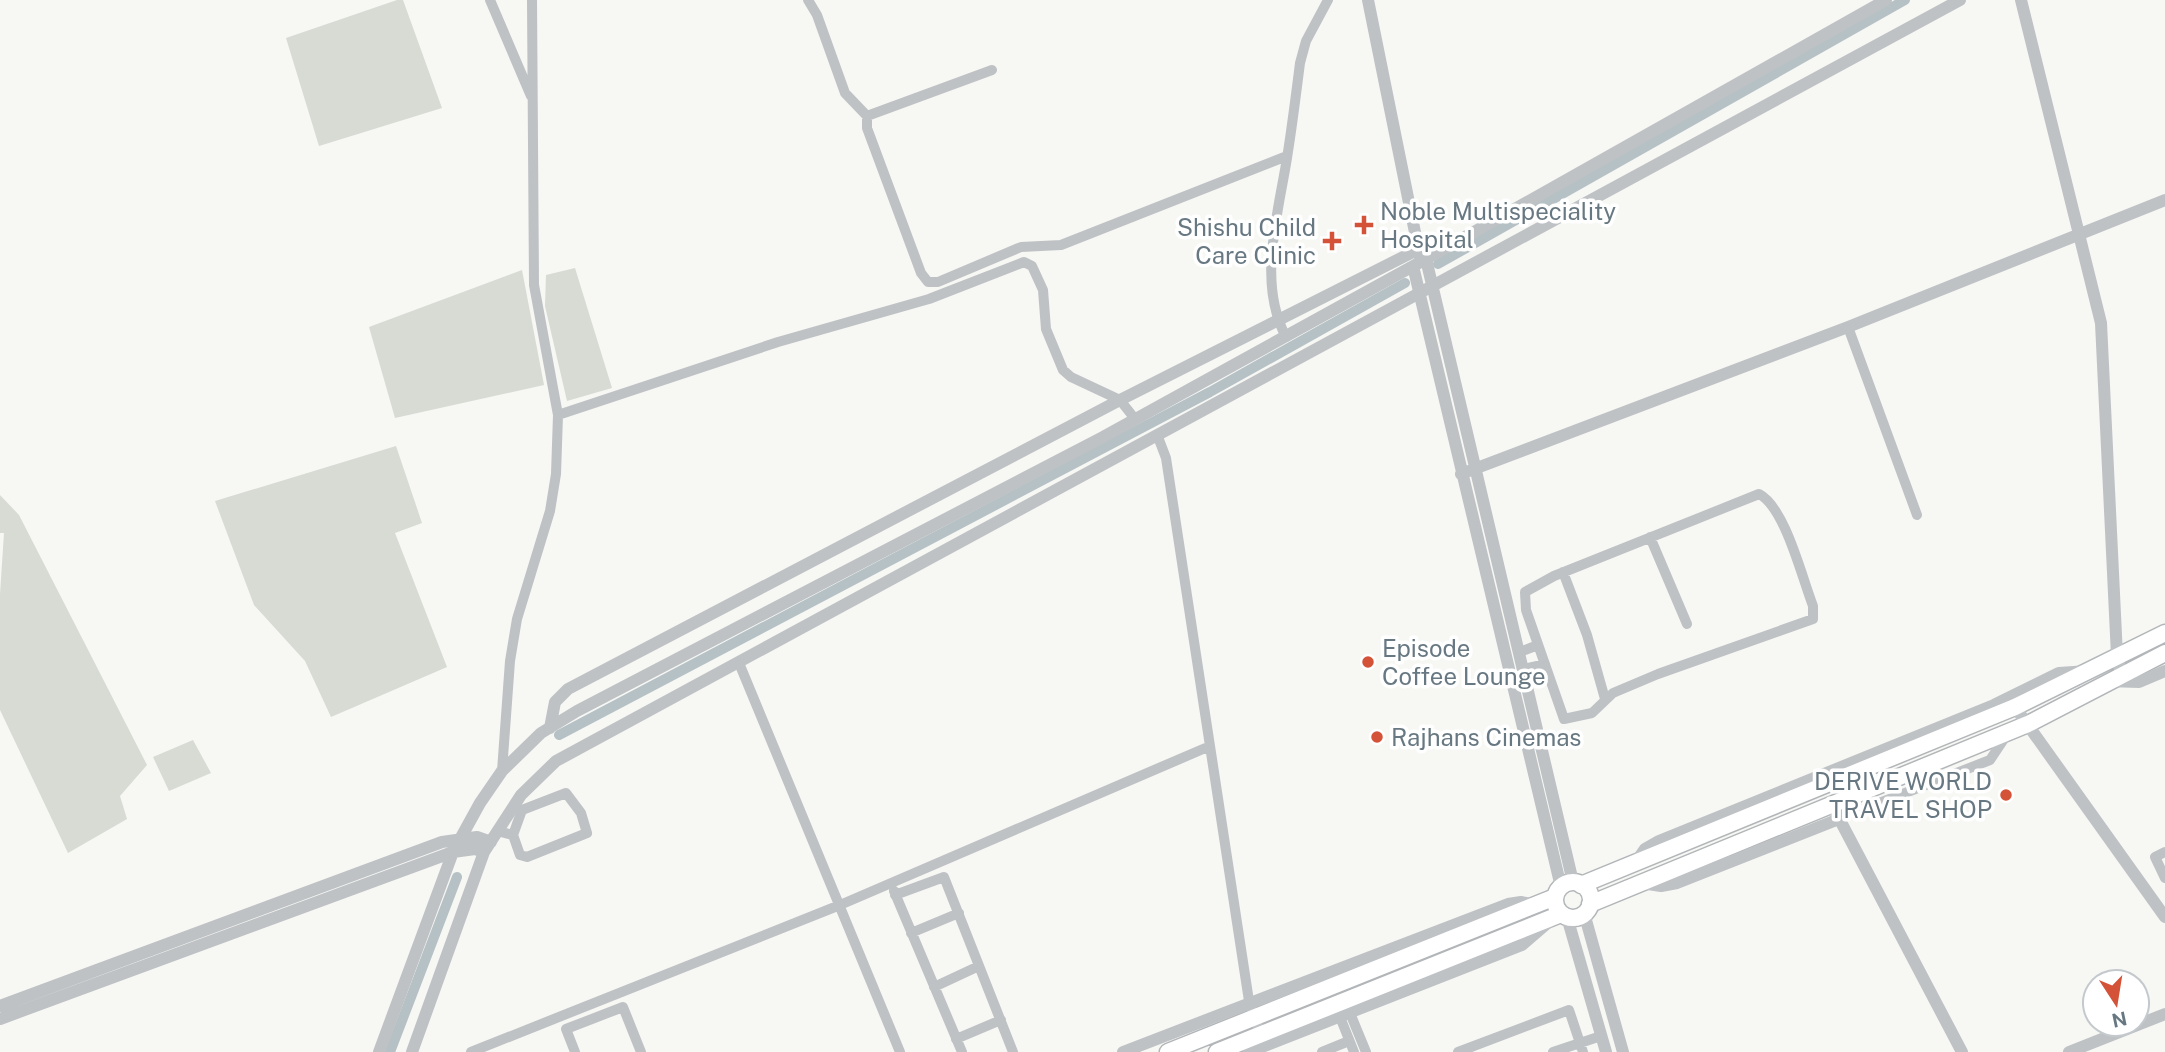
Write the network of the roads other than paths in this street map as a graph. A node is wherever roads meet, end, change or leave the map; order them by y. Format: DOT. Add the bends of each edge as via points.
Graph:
graph roads {
  1 [pos="490,0"];
  2 [pos="532,0"];
  3 [pos="808,0"];
  4 [pos="1328,0"];
  5 [pos="1368,0"];
  6 [pos="1886,0"];
  7 [pos="1960,0"];
  8 [pos="2021,0"];
  9 [pos="992,70"];
  10 [pos="534,102"];
  11 [pos="867,116"];
  12 [pos="1287,156"];
  13 [pos="2165,200"];
  14 [pos="2080,235"];
  15 [pos="1420,259"];
  16 [pos="1432,287"];
  17 [pos="1420,293"];
  18 [pos="1277,321"];
  19 [pos="1848,327"];
  20 [pos="1286,337"];
  21 [pos="1120,400"];
  22 [pos="558,415"];
  23 [pos="1135,419"];
  24 [pos="1158,437"];
  25 [pos="1475,469"];
  26 [pos="1461,474"];
  27 [pos="1917,515"];
  28 [pos="1650,537"];
  29 [pos="1563,572"];
  30 [pos="2165,622"];
  31 [pos="1687,624"];
  32 [pos="2159,636"];
  33 [pos="1538,645"];
  34 [pos="1520,652"];
  35 [pos="2165,653"];
  36 [pos="2117,656"];
  37 [pos="739,663"];
  38 [pos="1545,664"];
  39 [pos="1524,669"];
  40 [pos="2088,671"];
  41 [pos="2165,671"];
  42 [pos="2114,678"];
  43 [pos="1605,699"];
  44 [pos="2015,707"];
  45 [pos="2028,723"];
  46 [pos="550,728"];
  47 [pos="1210,746"];
  48 [pos="502,771"];
  49 [pos="1835,809"];
  50 [pos="513,835"];
  51 [pos="461,837"];
  52 [pos="491,842"];
  53 [pos="453,852"];
  54 [pos="2165,852"];
  55 [pos="1636,862"];
  56 [pos="2165,878"];
  57 [pos="891,884"];
  58 [pos="1568,888"];
  59 [pos="895,895"];
  60 [pos="840,905"];
  61 [pos="1536,905"];
  62 [pos="1587,909"];
  63 [pos="959,913"];
  64 [pos="1561,916"];
  65 [pos="2165,917"];
  66 [pos="911,933"];
  67 [pos="979,966"];
  68 [pos="934,987"];
  69 [pos="1249,1001"];
  70 [pos="0,1006"];
  71 [pos="2165,1014"];
  72 [pos="1345,1015"];
  73 [pos="1255,1017"];
  74 [pos="0,1019"];
  75 [pos="1001,1020"];
  76 [pos="1601,1036"];
  77 [pos="956,1039"];
  78 [pos="1270,1040"];
  79 [pos="498,1041"];
  80 [pos="1349,1041"];
  81 [pos="1582,1047"];
  82 [pos="379,1052"];
  83 [pos="412,1052"];
  84 [pos="471,1052"];
  85 [pos="503,1052"];
  86 [pos="575,1052"];
  87 [pos="641,1052"];
  88 [pos="900,1052"];
  89 [pos="962,1052"];
  90 [pos="1013,1052"];
  91 [pos="1123,1052"];
  92 [pos="1168,1052"];
  93 [pos="1217,1052"];
  94 [pos="1249,1052"];
  95 [pos="1322,1052"];
  96 [pos="1354,1052"];
  97 [pos="1366,1052"];
  98 [pos="1458,1052"];
  99 [pos="1553,1052"];
  100 [pos="1606,1052"];
  101 [pos="1623,1052"];
  102 [pos="1962,1052"];
  103 [pos="2069,1052"];
  1 -- 10 [label="street"];
  2 -- 10 [label="street"];
  3 -- 11 [label="street" via="845,93"];
  4 -- 12 [label="street" via="1303,52"];
  5 -- 15 [label="street"];
  6 -- 15 [label="street"];
  7 -- 16 [label="street"];
  8 -- 14 [label="street"];
  9 -- 11 [label="street"];
  10 -- 22 [label="street" via="535,295"];
  11 -- 12 [label="street" via="867,128 921,273 932,283 1021,247 1061,245"];
  12 -- 18 [label="street" via="1274,243 1272,284"];
  13 -- 14 [label="street"];
  14 -- 19 [label="street"];
  14 -- 36 [label="street" via="2101,323"];
  15 -- 16 [label="street"];
  15 -- 17 [label="street"];
  15 -- 18 [label="street"];
  15 -- 20 [label="street"];
  16 -- 17 [label="street"];
  16 -- 25 [label="street"];
  17 -- 24 [label="street"];
  17 -- 26 [label="street"];
  18 -- 20 [label="street"];
  18 -- 21 [label="street"];
  19 -- 25 [label="street"];
  19 -- 27 [label="street"];
  20 -- 23 [label="street"];
  21 -- 22 [label="street" via="1063,370 1046,329 1045,294 1034,269 1024,262 929,299 778,342"];
  21 -- 23 [label="street"];
  21 -- 46 [label="street" via="568,689 555,702"];
  22 -- 48 [label="street" via="553,498 521,598 513,643"];
  23 -- 46 [label="street"];
  24 -- 37 [label="street"];
  24 -- 47 [label="street" via="1166,458"];
  25 -- 26 [label="street"];
  25 -- 34 [label="street"];
  26 -- 58 [label="street"];
  28 -- 29 [label="street"];
  28 -- 31 [label="street"];
  28 -- 43 [label="street" via="1759,494 1777,513 1815,614 1807,622 1668,670"];
  29 -- 33 [label="street" via="1525,592"];
  29 -- 43 [label="street"];
  30 -- 32 [label="street"];
  32 -- 36 [label="main road"];
  33 -- 34 [label="street"];
  33 -- 38 [label="street"];
  34 -- 39 [label="street"];
  35 -- 42 [label="main road"];
  36 -- 40 [label="main road"];
  36 -- 42 [label="street"];
  37 -- 52 [label="street" via="556,761 521,795"];
  37 -- 60 [label="street"];
  38 -- 39 [label="street"];
  38 -- 43 [label="street" via="1564,719 1591,713"];
  39 -- 58 [label="street"];
  40 -- 44 [label="main road"];
  40 -- 55 [label="street" via="2059,673 1994,705 1659,841 1645,849"];
  41 -- 42 [label="street" via="2139,682"];
  42 -- 45 [label="main road"];
  44 -- 45 [label="street"];
  44 -- 55 [label="main road"];
  45 -- 49 [label="main road"];
  45 -- 65 [label="street"];
  46 -- 48 [label="street"];
  47 -- 57 [label="street"];
  47 -- 69 [label="street"];
  48 -- 51 [label="street"];
  49 -- 62 [label="main road" via="1641,883"];
  49 -- 102 [label="street"];
  50 -- 50 [label="street" via="520,855 527,857 587,833 566,793 522,810"];
  50 -- 52 [label="street"];
  51 -- 52 [label="street"];
  51 -- 53 [label="street"];
  51 -- 70 [label="street"];
  52 -- 53 [label="street"];
  52 -- 83 [label="street"];
  53 -- 74 [label="street"];
  53 -- 82 [label="street"];
  54 -- 56 [label="street" via="2155,857"];
  55 -- 58 [label="main road"];
  57 -- 59 [label="street"];
  57 -- 60 [label="street"];
  58 -- 61 [label="main road"];
  58 -- 62 [label="main road" via="1589,892"];
  58 -- 64 [label="main road"];
  59 -- 63 [label="street" via="944,877"];
  59 -- 66 [label="street"];
  60 -- 79 [label="street"];
  60 -- 88 [label="street"];
  61 -- 69 [label="street" via="1508,904"];
  61 -- 73 [label="main road"];
  62 -- 64 [label="main road"];
  62 -- 101 [label="street"];
  63 -- 66 [label="street"];
  63 -- 67 [label="street"];
  64 -- 72 [label="street" via="1528,942"];
  64 -- 76 [label="street"];
  64 -- 78 [label="main road"];
  66 -- 68 [label="street"];
  67 -- 68 [label="street"];
  67 -- 75 [label="street"];
  68 -- 77 [label="street"];
  69 -- 73 [label="street"];
  69 -- 91 [label="street"];
  71 -- 103 [label="street"];
  72 -- 78 [label="street"];
  72 -- 80 [label="street"];
  72 -- 97 [label="street"];
  73 -- 78 [label="street"];
  73 -- 92 [label="main road"];
  75 -- 77 [label="street"];
  75 -- 90 [label="street"];
  76 -- 81 [label="street"];
  76 -- 100 [label="street"];
  77 -- 89 [label="street"];
  78 -- 93 [label="main road"];
  78 -- 94 [label="street"];
  79 -- 84 [label="street"];
  79 -- 85 [label="street"];
  80 -- 95 [label="street"];
  80 -- 96 [label="street"];
  81 -- 98 [label="street" via="1569,1010"];
  81 -- 99 [label="street"];
  86 -- 87 [label="street" via="566,1029 622,1007"];
}
